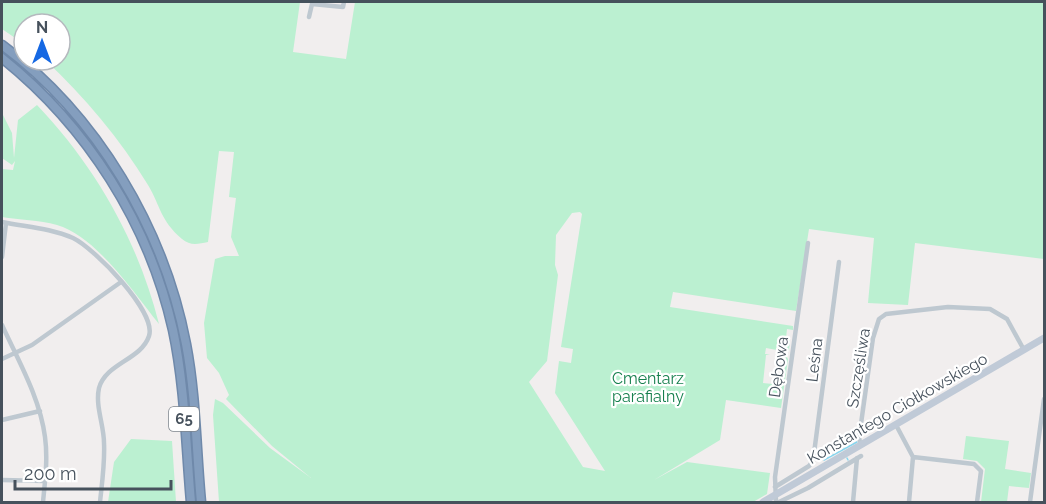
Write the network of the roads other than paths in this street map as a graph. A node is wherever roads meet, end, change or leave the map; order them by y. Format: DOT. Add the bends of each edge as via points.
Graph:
graph roads {
  1 [pos="344,2"];
  2 [pos="309,17"];
  3 [pos="2,45"];
  4 [pos="2,58"];
  5 [pos="76,116"];
  6 [pos="68,122"];
  7 [pos="4,223"];
  8 [pos="808,243"];
  9 [pos="2,257"];
  10 [pos="838,262"];
  11 [pos="121,282"];
  12 [pos="2,325"];
  13 [pos="174,335"];
  14 [pos="1044,338"];
  15 [pos="186,343"];
  16 [pos="1024,350"];
  17 [pos="15,354"];
  18 [pos="2,359"];
  19 [pos="1044,399"];
  20 [pos="40,411"];
  21 [pos="2,420"];
  22 [pos="896,424"];
  23 [pos="861,445"];
  24 [pos="913,458"];
  25 [pos="2,480"];
  26 [pos="45,481"];
  27 [pos="777,497"];
  28 [pos="43,502"];
  29 [pos="100,502"];
  30 [pos="191,502"];
  31 [pos="201,502"];
  32 [pos="763,502"];
  33 [pos="853,502"];
  34 [pos="909,502"];
  35 [pos="977,502"];
  36 [pos="1030,502"];
  1 -- 2 [label="street" via="343,7 312,4"];
  3 -- 5 [label="highway, 65"];
  4 -- 6 [label="highway, 65"];
  5 -- 6 [label="highway"];
  5 -- 15 [label="highway, 65" via="114,167 143,218 167,276"];
  6 -- 13 [label="highway, 65" via="105,171 136,225 157,276"];
  7 -- 9 [label="street"];
  7 -- 11 [label="street" via="73,238 99,256"];
  8 -- 27 [label="street, Dębowa" via="779,444"];
  10 -- 27 [label="street, Leśna" via="813,461"];
  11 -- 17 [label="street"];
  11 -- 29 [label="street" via="147,317 150,330 142,346 110,371 99,388 104,442"];
  12 -- 17 [label="street"];
  13 -- 15 [label="highway" via="180,346"];
  13 -- 30 [label="highway, 65"];
  14 -- 16 [label="street, Konstantego Ciołkowskiego"];
  15 -- 31 [label="highway, 65"];
  16 -- 22 [label="street, Konstantego Ciołkowskiego"];
  16 -- 23 [label="street, Szczęśliwa" via="1007,319 990,309 948,307 886,314 879,319 873,338"];
  17 -- 18 [label="street"];
  17 -- 20 [label="street"];
  19 -- 36 [label="street"];
  20 -- 21 [label="street"];
  20 -- 26 [label="street" via="47,450"];
  22 -- 23 [label="street, Konstantego Ciołkowskiego"];
  22 -- 24 [label="street"];
  23 -- 27 [label="street, Konstantego Ciołkowskiego"];
  24 -- 34 [label="street"];
  24 -- 35 [label="street" via="974,464 981,471"];
  25 -- 26 [label="street"];
  26 -- 28 [label="street"];
  27 -- 32 [label="street, Konstantego Ciołkowskiego"];
  27 -- 33 [label="street" via="808,488 859,457"];
}
